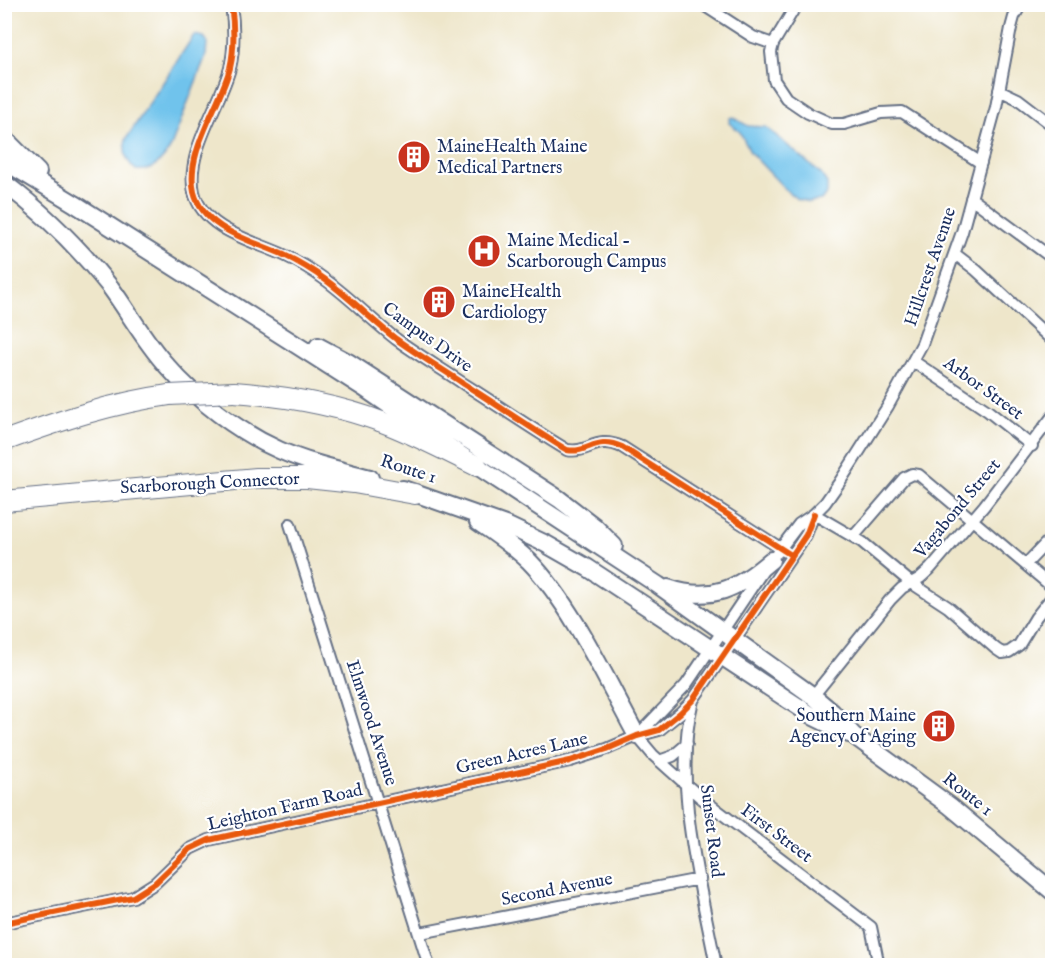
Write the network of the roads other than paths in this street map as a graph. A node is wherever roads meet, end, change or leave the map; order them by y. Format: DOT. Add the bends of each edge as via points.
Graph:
graph roads {
  1 [pos="231,4"];
  2 [pos="702,4"];
  3 [pos="797,4"];
  4 [pos="1022,4"];
  5 [pos="773,44"];
  6 [pos="999,90"];
  7 [pos="1053,125"];
  8 [pos="4,138"];
  9 [pos="4,161"];
  10 [pos="981,162"];
  11 [pos="4,183"];
  12 [pos="971,198"];
  13 [pos="75,204"];
  14 [pos="955,254"];
  15 [pos="1053,258"];
  16 [pos="227,301"];
  17 [pos="1053,340"];
  18 [pos="913,361"];
  19 [pos="1053,417"];
  20 [pos="4,441"];
  21 [pos="1032,446"];
  22 [pos="477,466"];
  23 [pos="416,494"];
  24 [pos="4,501"];
  25 [pos="447,503"];
  26 [pos="814,514"];
  27 [pos="973,519"];
  28 [pos="290,524"];
  29 [pos="854,536"];
  30 [pos="1053,537"];
  31 [pos="775,554"];
  32 [pos="791,555"];
  33 [pos="1026,564"];
  34 [pos="634,569"];
  35 [pos="910,582"];
  36 [pos="658,585"];
  37 [pos="1053,587"];
  38 [pos="1053,597"];
  39 [pos="728,635"];
  40 [pos="717,652"];
  41 [pos="813,696"];
  42 [pos="693,700"];
  43 [pos="853,735"];
  44 [pos="637,736"];
  45 [pos="687,744"];
  46 [pos="659,761"];
  47 [pos="687,786"];
  48 [pos="379,802"];
  49 [pos="700,879"];
  50 [pos="1053,891"];
  51 [pos="4,923"];
  52 [pos="420,933"];
  53 [pos="429,966"];
  54 [pos="716,966"];
  55 [pos="879,966"];
  1 -- 31 [label="street, Campus Drive" via="230,66 192,172 194,195 214,222 326,278 403,343 567,450 577,451 603,442 622,447"];
  2 -- 5 [label="street" via="753,37"];
  3 -- 5 [label="street"];
  4 -- 6 [label="street, Hillcrest Avenue" via="1011,28"];
  5 -- 10 [label="street" via="772,71 779,90 808,113 838,124 902,112"];
  6 -- 7 [label="street"];
  6 -- 10 [label="street, Hillcrest Avenue"];
  8 -- 13 [label="main road"];
  9 -- 13 [label="main road, Route 1"];
  10 -- 12 [label="street, Hillcrest Avenue"];
  11 -- 23 [label="main road, Route 1" via="65,235 110,287 166,365 228,421 280,450"];
  12 -- 14 [label="street, Hillcrest Avenue"];
  12 -- 15 [label="street"];
  13 -- 16 [label="main road, Route 1"];
  14 -- 17 [label="street"];
  14 -- 18 [label="street, Hillcrest Avenue"];
  16 -- 22 [label="main road, Route 1"];
  16 -- 34 [label="main road" via="348,362 542,488 594,526"];
  18 -- 21 [label="street, Arbor Street"];
  18 -- 26 [label="street, Hillcrest Avenue" via="839,483"];
  19 -- 21 [label="street, Vagabond Street"];
  20 -- 22 [label="highway, bridge" via="101,407 169,395 234,392 348,410 402,430"];
  21 -- 27 [label="street, Vagabond Street"];
  22 -- 34 [label="main road, Route 1"];
  23 -- 24 [label="highway, Scarborough Connector" via="315,479 257,478"];
  23 -- 25 [label="main road, Route 1"];
  25 -- 40 [label="main road, Route 1" via="546,544"];
  25 -- 44 [label="main road" via="499,536 541,575 573,619"];
  26 -- 29 [label="street"];
  26 -- 31 [label="street, Hillcrest Avenue" via="799,524"];
  26 -- 32 [label="street, Hillcrest Avenue" via="806,535"];
  27 -- 29 [label="street" via="924,478 912,474 900,482"];
  27 -- 33 [label="street"];
  27 -- 35 [label="street, Vagabond Street" via="930,569"];
  28 -- 48 [label="street, Elmwood Avenue"];
  29 -- 35 [label="street"];
  30 -- 33 [label="street"];
  31 -- 32 [label="street, Campus Drive"];
  31 -- 36 [label="main road" via="742,583 717,593 687,593"];
  31 -- 39 [label="street, Hillcrest Avenue"];
  32 -- 39 [label="street, Hillcrest Avenue"];
  33 -- 37 [label="street"];
  34 -- 36 [label="main road, Route 1"];
  35 -- 38 [label="street" via="1006,653 1019,645"];
  35 -- 41 [label="street, Vagabond Street" via="890,600"];
  36 -- 39 [label="main road, Route 1"];
  39 -- 40 [label="street, Green Acres Lane"];
  39 -- 41 [label="main road, Route 1"];
  40 -- 42 [label="street, Green Acres Lane"];
  40 -- 43 [label="main road, Route 1" via="814,717"];
  40 -- 44 [label="street, Green Acres Lane"];
  41 -- 43 [label="main road, Route 1"];
  42 -- 44 [label="street, Green Acres Lane" via="659,730"];
  42 -- 45 [label="street, Sunset Road"];
  43 -- 50 [label="main road, Route 1" via="998,843"];
  44 -- 46 [label="street, First Street"];
  44 -- 48 [label="street, Green Acres Lane" via="556,765"];
  45 -- 46 [label="street"];
  45 -- 47 [label="street, Sunset Road"];
  46 -- 47 [label="street, First Street"];
  47 -- 49 [label="street, Sunset Road"];
  47 -- 55 [label="street, First Street" via="870,927"];
  48 -- 51 [label="street, Leighton Farm Road" via="209,840 190,849 133,897"];
  48 -- 52 [label="street, Elmwood Avenue"];
  49 -- 52 [label="street, Second Avenue"];
  49 -- 54 [label="street, Sunset Road"];
  52 -- 53 [label="street, Elmwood Avenue"];
}
